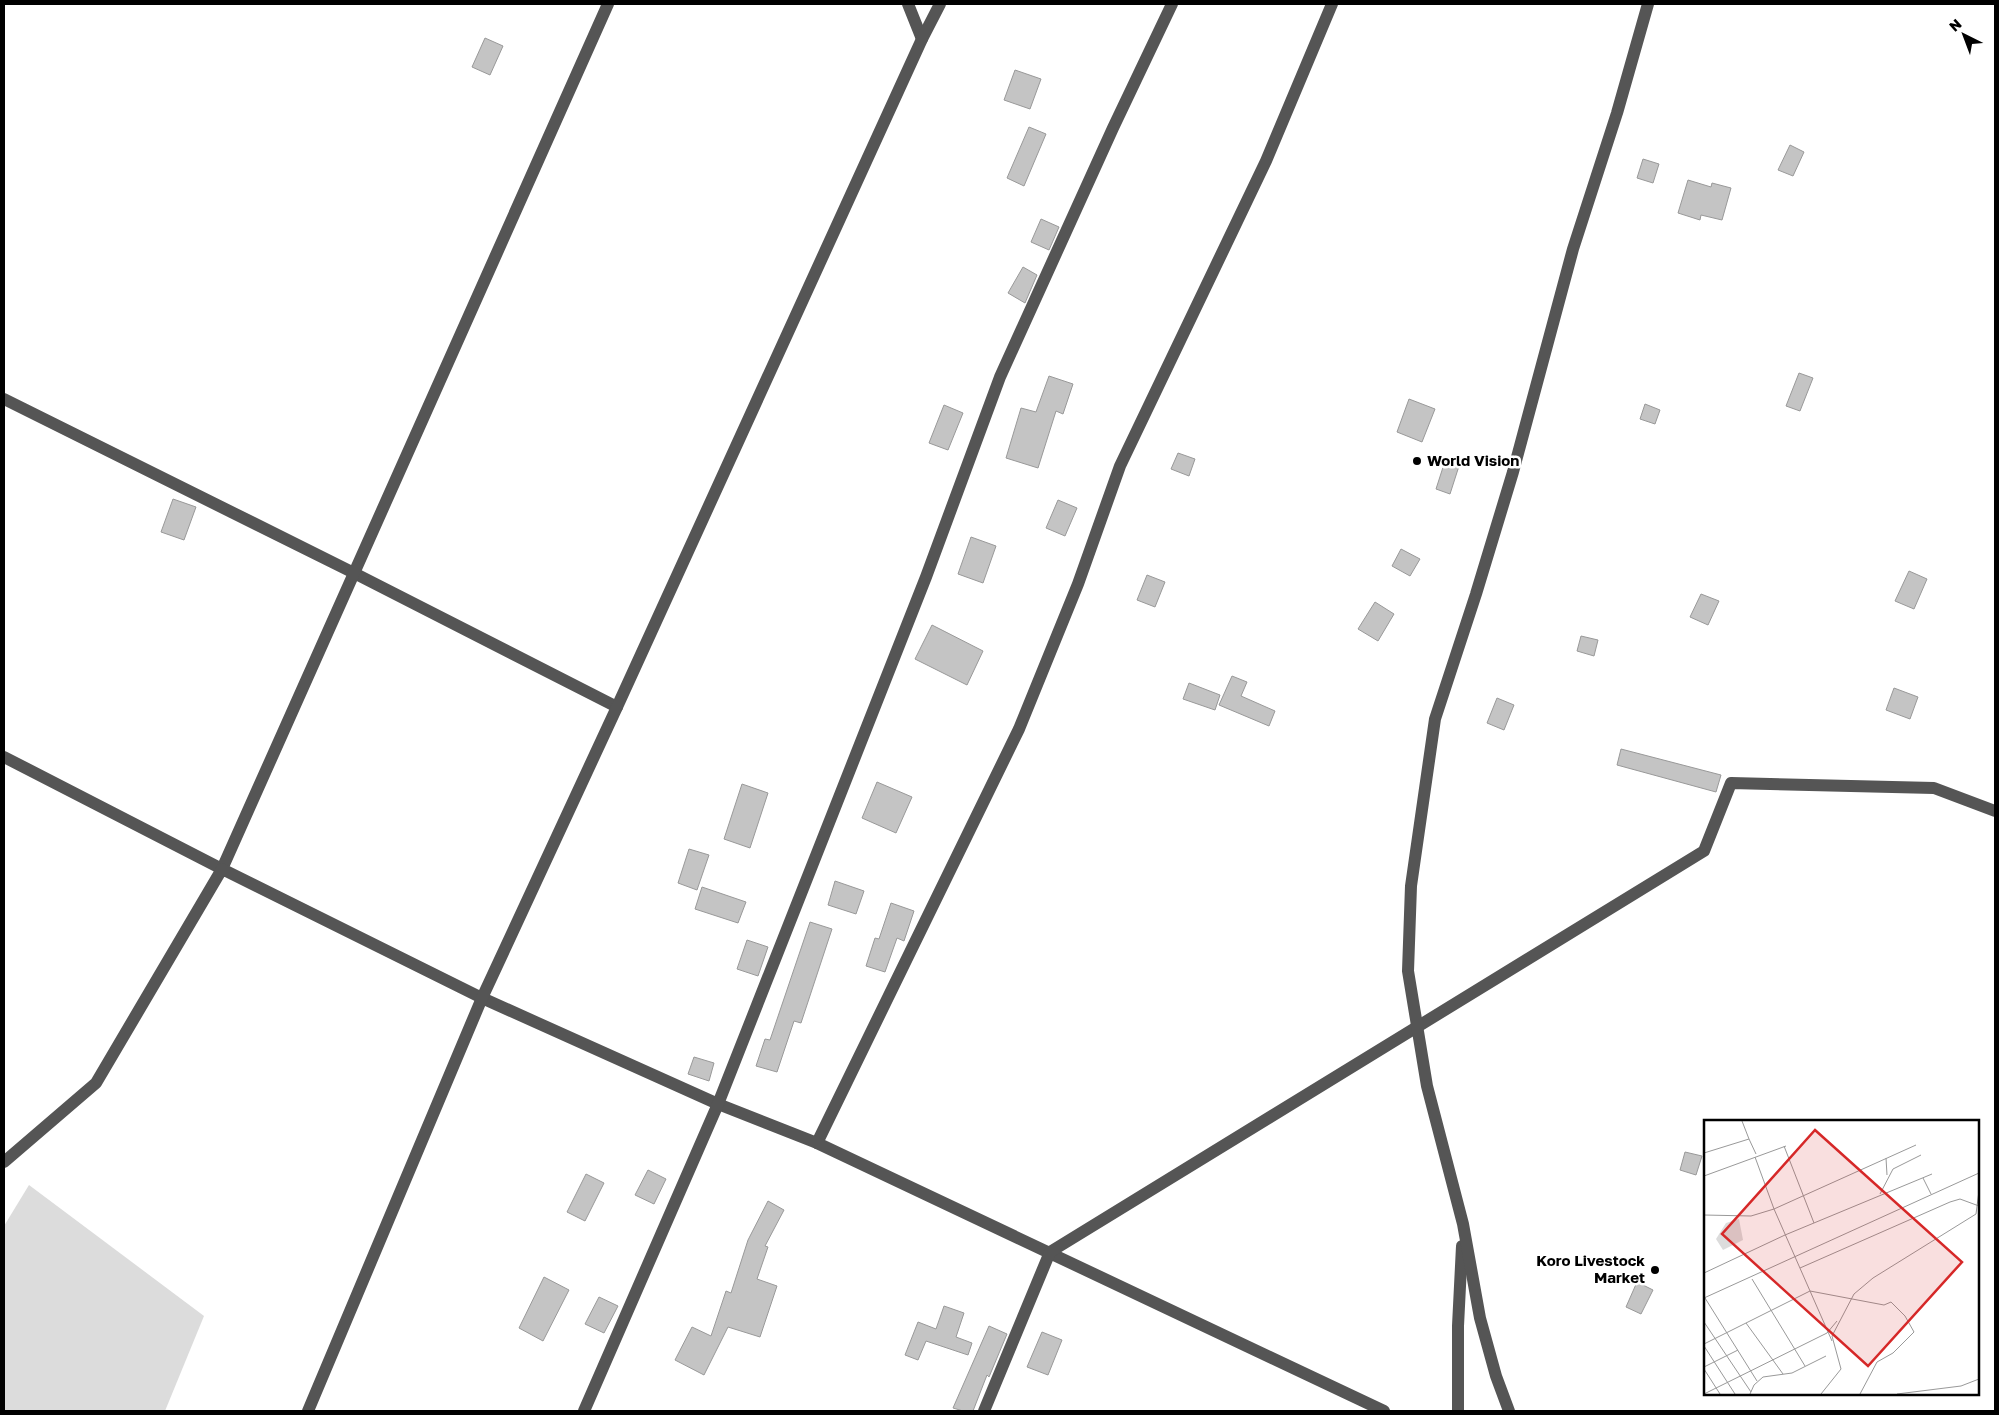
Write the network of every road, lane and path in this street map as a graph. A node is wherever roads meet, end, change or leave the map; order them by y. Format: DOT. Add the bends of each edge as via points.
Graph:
graph roads {
  1 [pos="608,4"];
  2 [pos="908,4"];
  3 [pos="940,4"];
  4 [pos="1172,4"];
  5 [pos="1332,4"];
  6 [pos="1648,4"];
  7 [pos="922,39"];
  8 [pos="4,399"];
  9 [pos="354,573"];
  10 [pos="618,708"];
  11 [pos="4,756"];
  12 [pos="1995,811"];
  13 [pos="222,869"];
  14 [pos="482,998"];
  15 [pos="1417,1027"];
  16 [pos="718,1104"];
  17 [pos="817,1143"];
  18 [pos="4,1162"];
  19 [pos="1463,1224"];
  20 [pos="1050,1252"];
  21 [pos="308,1411"];
  22 [pos="584,1411"];
  23 [pos="984,1411"];
  24 [pos="1384,1411"];
  25 [pos="1458,1411"];
  26 [pos="1509,1411"];
  1 -- 9 [label="street"];
  2 -- 7 [label="street"];
  3 -- 7 [label="street"];
  4 -- 16 [label="street" via="1000,377 926,577"];
  5 -- 17 [label="street" via="1266,161 1120,466 1078,584 1019,729"];
  6 -- 15 [label="street" via="1573,249 1513,472 1435,719 1411,886 1408,971"];
  7 -- 10 [label="street"];
  8 -- 9 [label="street"];
  9 -- 10 [label="street"];
  9 -- 13 [label="street"];
  10 -- 14 [label="street"];
  11 -- 13 [label="street"];
  12 -- 15 [label="street" via="1934,788 1731,783 1704,851"];
  13 -- 14 [label="street"];
  13 -- 18 [label="street" via="96,1083"];
  14 -- 16 [label="street"];
  14 -- 21 [label="street"];
  15 -- 19 [label="street" via="1427,1086"];
  15 -- 20 [label="street"];
  16 -- 17 [label="street"];
  16 -- 22 [label="street"];
  17 -- 20 [label="street"];
  19 -- 25 [label="street"];
  19 -- 26 [label="street" via="1480,1318"];
  20 -- 23 [label="street"];
  20 -- 24 [label="street"];
}
